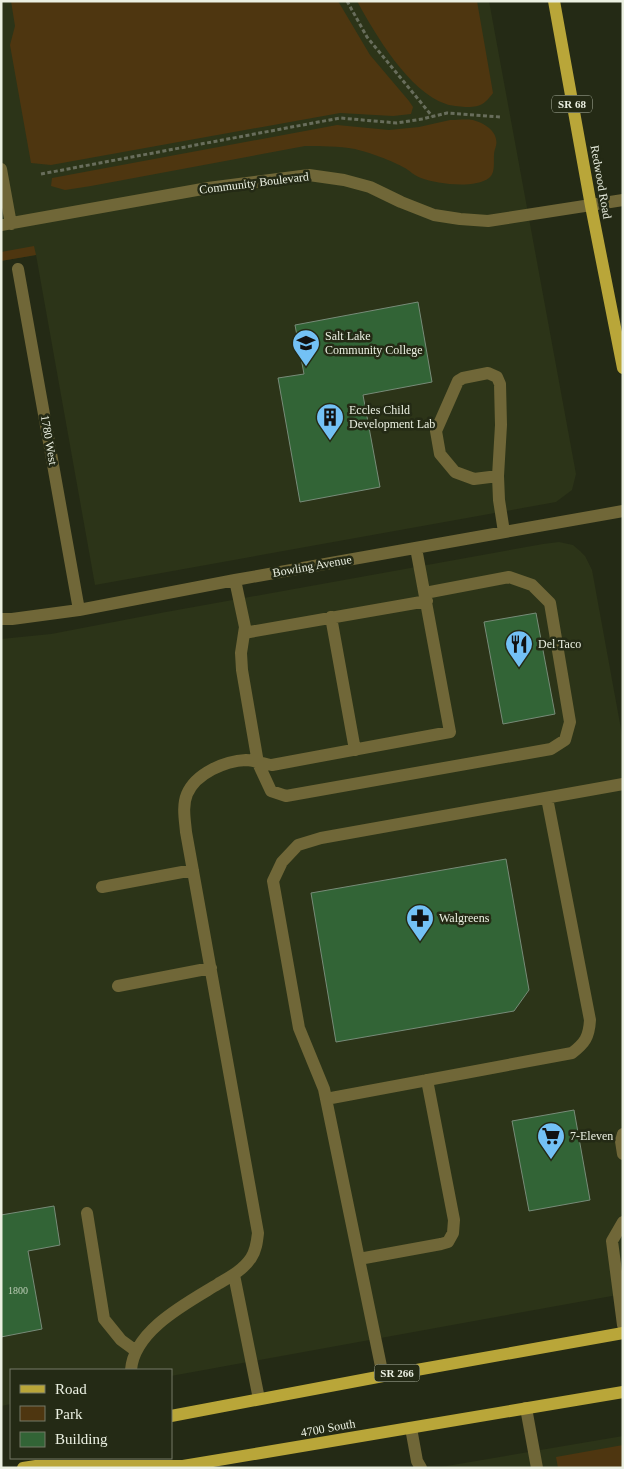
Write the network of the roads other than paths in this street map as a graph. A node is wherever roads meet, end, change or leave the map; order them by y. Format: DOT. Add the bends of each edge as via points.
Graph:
graph roads {
  1 [pos="554,1"];
  2 [pos="1,170"];
  3 [pos="623,200"];
  4 [pos="590,206"];
  5 [pos="6,225"];
  6 [pos="18,269"];
  7 [pos="623,368"];
  8 [pos="498,476"];
  9 [pos="623,511"];
  10 [pos="504,532"];
  11 [pos="416,548"];
  12 [pos="235,580"];
  13 [pos="426,597"];
  14 [pos="79,610"];
  15 [pos="331,617"];
  16 [pos="1,619"];
  17 [pos="244,633"];
  18 [pos="355,750"];
  19 [pos="258,763"];
  20 [pos="623,784"];
  21 [pos="547,798"];
  22 [pos="193,870"];
  23 [pos="102,887"];
  24 [pos="211,968"];
  25 [pos="118,986"];
  26 [pos="427,1080"];
  27 [pos="326,1098"];
  28 [pos="623,1134"];
  29 [pos="623,1154"];
  30 [pos="87,1213"];
  31 [pos="623,1222"];
  32 [pos="359,1259"];
  33 [pos="234,1275"];
  34 [pos="623,1324"];
  35 [pos="623,1333"];
  36 [pos="136,1352"];
  37 [pos="131,1369"];
  38 [pos="383,1376"];
  39 [pos="623,1392"];
  40 [pos="260,1398"];
  41 [pos="526,1408"];
  42 [pos="172,1416"];
  43 [pos="410,1428"];
  44 [pos="54,1459"];
  45 [pos="236,1463"];
  46 [pos="417,1466"];
  47 [pos="30,1467"];
  48 [pos="537,1468"];
  1 -- 4 [label="main road, Redwood Road / SR 68"];
  2 -- 5 [label="street"];
  3 -- 4 [label="street, Community Boulevard"];
  4 -- 5 [label="street, Community Boulevard" via="488,221 460,219 434,215 370,187 309,175 208,188"];
  4 -- 7 [label="main road, Redwood Road / SR 68"];
  6 -- 14 [label="street, 1780 West"];
  8 -- 8 [label="street" via="500,384 497,377 488,373 463,378 458,381 436,431 440,454 454,472 474,479"];
  8 -- 10 [label="street"];
  9 -- 10 [label="street, Bowling Avenue"];
  10 -- 11 [label="street, Bowling Avenue"];
  11 -- 12 [label="street, Bowling Avenue"];
  11 -- 13 [label="street"];
  12 -- 14 [label="street, Bowling Avenue"];
  12 -- 17 [label="street"];
  13 -- 15 [label="street"];
  13 -- 18 [label="street" via="450,732"];
  13 -- 19 [label="street" via="509,577 532,586 550,603 570,722 565,740 551,749 286,796 272,791"];
  14 -- 16 [label="street, Bowling Avenue"];
  15 -- 17 [label="street"];
  15 -- 18 [label="street"];
  17 -- 19 [label="street" via="242,670"];
  18 -- 19 [label="street" via="272,765"];
  19 -- 22 [label="street" via="248,760 229,762 211,770 187,794 184,812"];
  20 -- 21 [label="street"];
  21 -- 26 [label="street" via="590,1020 589,1033 572,1053"];
  21 -- 27 [label="street" via="321,838 298,844 282,862 273,881 299,1028"];
  22 -- 23 [label="street"];
  22 -- 24 [label="street"];
  24 -- 25 [label="street"];
  24 -- 33 [label="street" via="258,1233 252,1258"];
  26 -- 27 [label="street"];
  26 -- 32 [label="street" via="454,1220 453,1233 448,1242 441,1244"];
  27 -- 32 [label="street"];
  28 -- 29 [label="street" via="620,1141"];
  30 -- 36 [label="street" via="104,1319"];
  31 -- 34 [label="street" via="612,1241"];
  32 -- 38 [label="street"];
  33 -- 36 [label="street" via="161,1321 146,1335"];
  33 -- 40 [label="street"];
  35 -- 38 [label="main road, SR 266"];
  36 -- 37 [label="street"];
  38 -- 40 [label="main road, SR 266"];
  39 -- 41 [label="main road, 4700 South"];
  40 -- 42 [label="main road, SR 266"];
  41 -- 43 [label="main road, 4700 South"];
  41 -- 48 [label="street"];
  43 -- 45 [label="main road, 4700 South"];
  43 -- 46 [label="street"];
  44 -- 47 [label="main road, 4700 South"];
  45 -- 47 [label="main road, 4700 South"];
}
